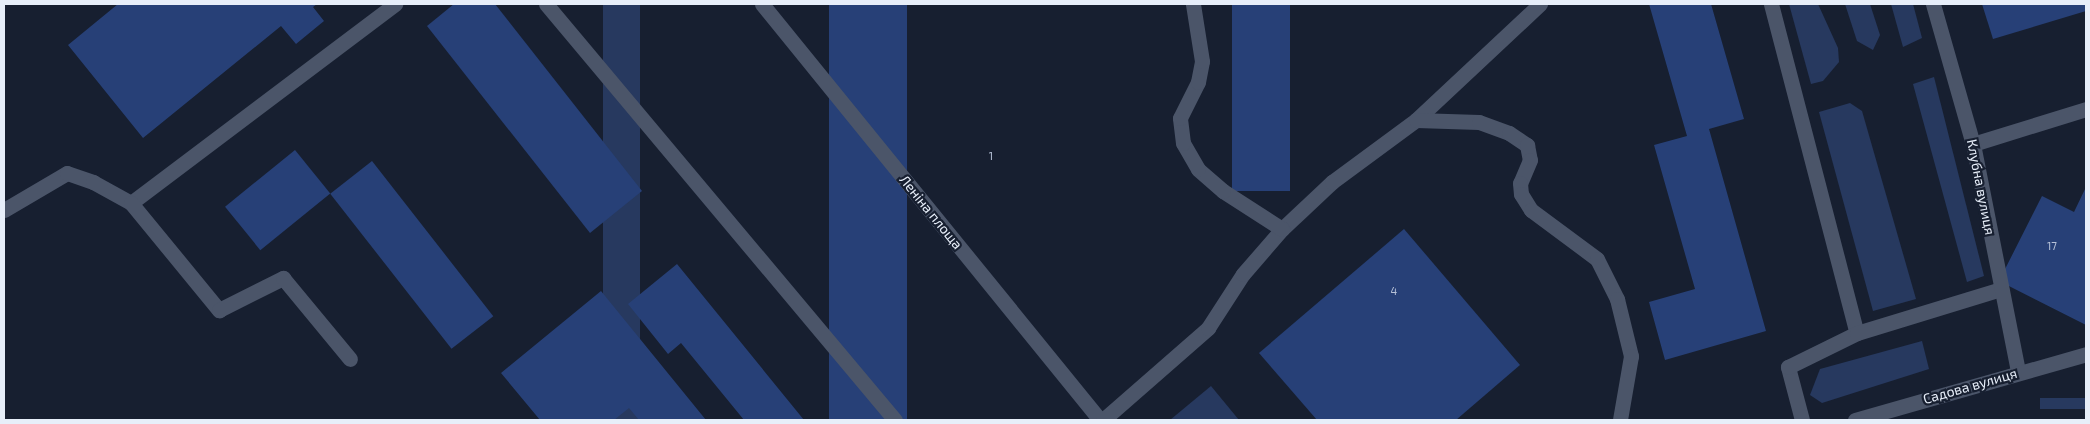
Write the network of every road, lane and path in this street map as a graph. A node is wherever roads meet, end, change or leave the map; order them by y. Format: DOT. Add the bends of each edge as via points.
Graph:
graph roads {
  1 [pos="395,4"];
  2 [pos="546,4"];
  3 [pos="762,4"];
  4 [pos="1193,4"];
  5 [pos="1540,4"];
  6 [pos="1771,4"];
  7 [pos="1934,4"];
  8 [pos="2086,109"];
  9 [pos="1416,120"];
  10 [pos="1973,144"];
  11 [pos="131,203"];
  12 [pos="4,210"];
  13 [pos="1282,229"];
  14 [pos="2001,290"];
  15 [pos="1857,333"];
  16 [pos="2086,354"];
  17 [pos="350,359"];
  18 [pos="2018,372"];
  19 [pos="896,420"];
  20 [pos="1102,420"];
  21 [pos="1620,420"];
  22 [pos="1802,420"];
  23 [pos="1855,420"];
  1 -- 11 [label="street"];
  2 -- 19 [label="street"];
  3 -- 20 [label="street, Леніна площа"];
  4 -- 13 [label="street" via="1202,61 1198,82 1180,118 1183,143 1198,170 1223,191"];
  5 -- 9 [label="street"];
  6 -- 15 [label="street"];
  7 -- 10 [label="street, Клубна вулиця"];
  8 -- 10 [label="street"];
  9 -- 13 [label="street" via="1332,182"];
  9 -- 21 [label="street" via="1479,122 1509,133 1527,145 1530,160 1520,183 1521,194 1531,210 1598,259 1617,299 1631,356"];
  10 -- 14 [label="street, Клубна вулиця"];
  11 -- 12 [label="street" via="93,182 67,173"];
  11 -- 17 [label="street" via="220,310 283,278"];
  13 -- 20 [label="street" via="1243,274 1208,328"];
  14 -- 15 [label="street"];
  14 -- 18 [label="street, Клубна вулиця"];
  15 -- 22 [label="street" via="1788,367"];
  16 -- 18 [label="street, Садова вулиця"];
  18 -- 23 [label="street, Садова вулиця"];
}
